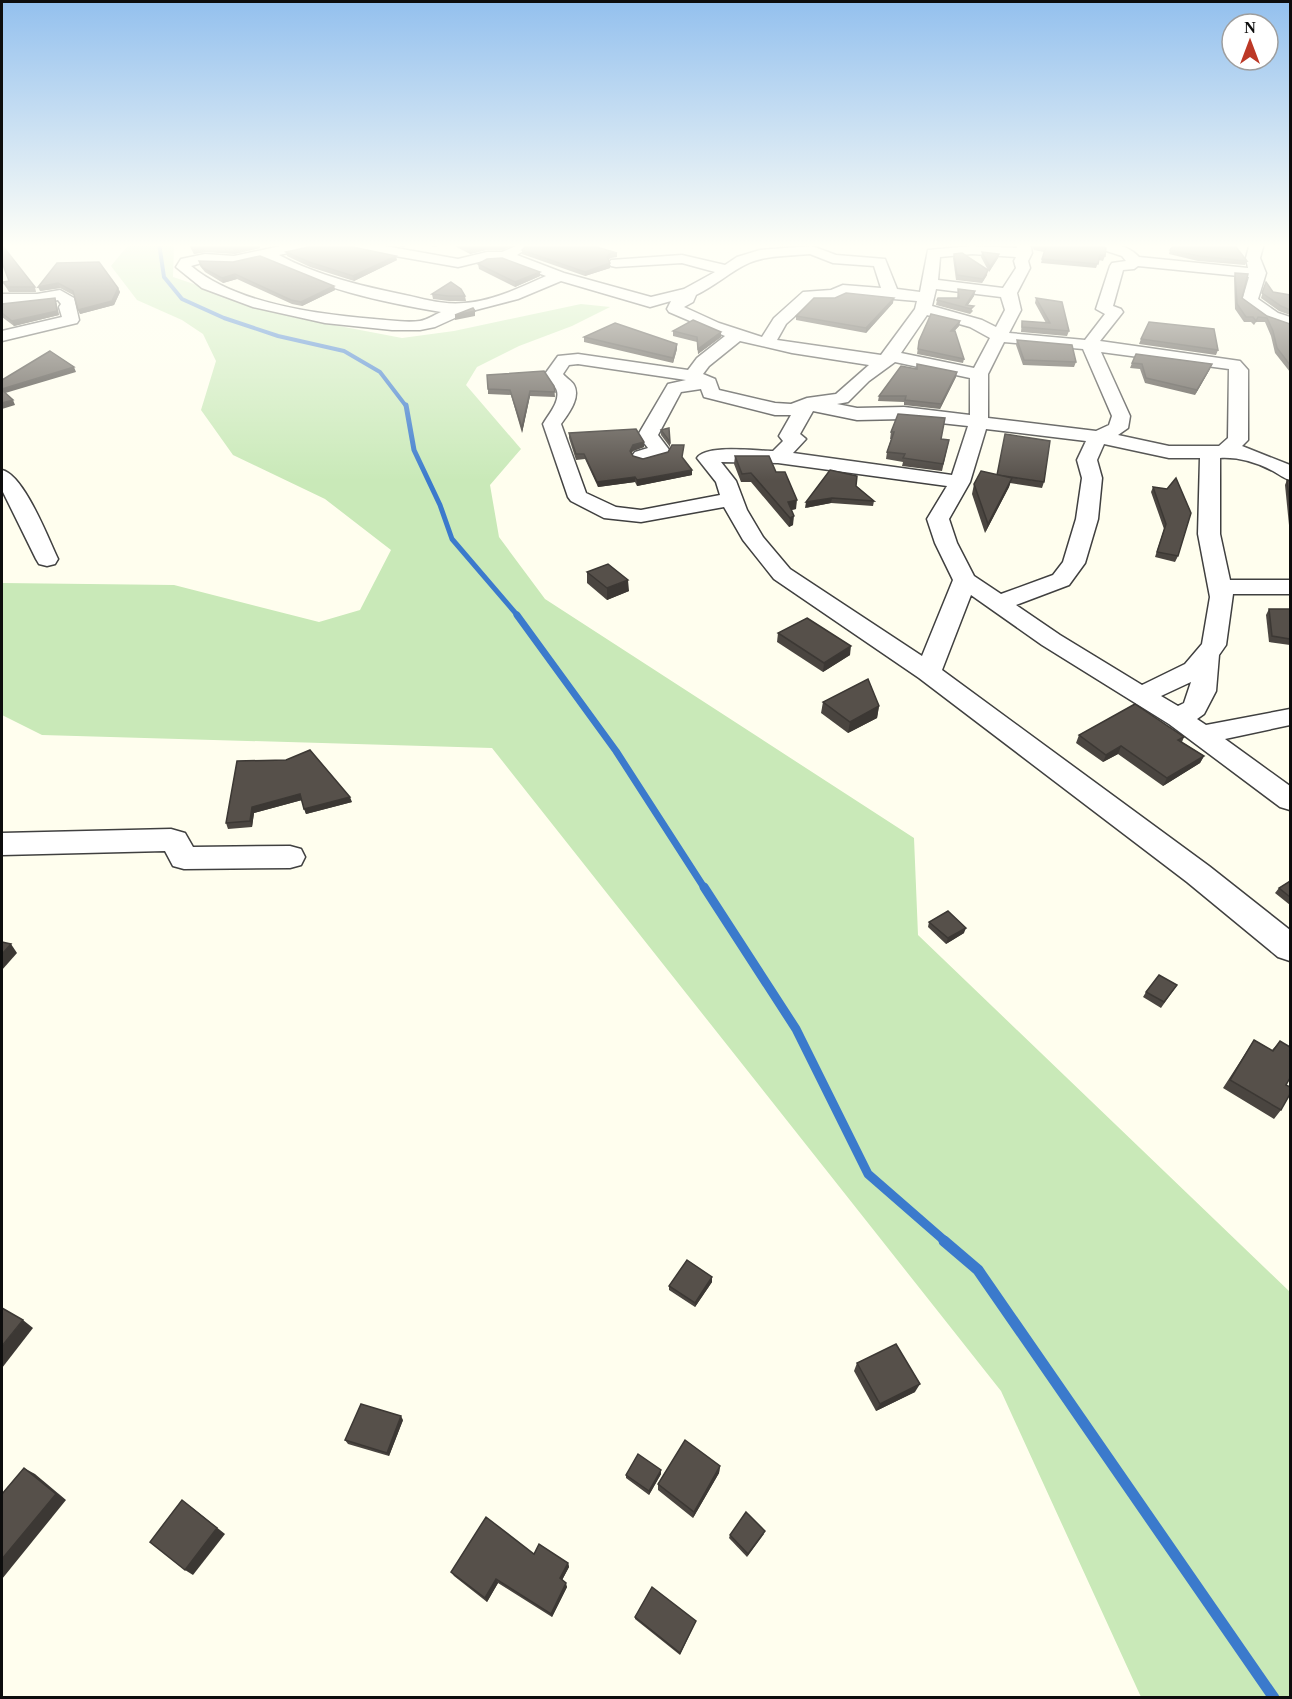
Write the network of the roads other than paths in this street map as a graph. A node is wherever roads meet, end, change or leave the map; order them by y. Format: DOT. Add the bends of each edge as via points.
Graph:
graph roads {
  1 [pos="61,322"];
  2 [pos="369,322"];
  3 [pos="430,322"];
  4 [pos="703,322"];
  5 [pos="779,322"];
  6 [pos="912,322"];
  7 [pos="973,322"];
  8 [pos="1007,322"];
  9 [pos="1107,322"];
  10 [pos="1064,327"];
  11 [pos="737,335"];
  12 [pos="905,335"];
  13 [pos="2,336"];
  14 [pos="1000,338"];
  15 [pos="1094,340"];
  16 [pos="767,342"];
  17 [pos="888,358"];
  18 [pos="968,371"];
  19 [pos="700,379"];
  20 [pos="807,404"];
  21 [pos="980,422"];
  22 [pos="1098,437"];
  23 [pos="1143,451"];
  24 [pos="1220,451"];
  25 [pos="642,456"];
  26 [pos="778,457"];
  27 [pos="1087,460"];
  28 [pos="1290,474"];
  29 [pos="2,476"];
  30 [pos="960,482"];
  31 [pos="732,499"];
  32 [pos="47,559"];
  33 [pos="965,580"];
  34 [pos="1220,587"];
  35 [pos="1290,587"];
  36 [pos="997,604"];
  37 [pos="1207,656"];
  38 [pos="928,672"];
  39 [pos="1143,694"];
  40 [pos="1290,717"];
  41 [pos="1179,718"];
  42 [pos="1203,735"];
  43 [pos="1290,800"];
  44 [pos="2,844"];
  45 [pos="290,857"];
  46 [pos="1290,948"];
  1 -- 13 [label="street"];
  2 -- 3 [label="street"];
  4 -- 11 [label="street"];
  5 -- 16 [label="street"];
  6 -- 12 [label="street"];
  7 -- 14 [label="street"];
  8 -- 14 [label="street"];
  9 -- 15 [label="street"];
  10 -- 15 [label="street"];
  11 -- 16 [label="street"];
  11 -- 19 [label="street" via="703,362"];
  12 -- 17 [label="street"];
  12 -- 18 [label="street" via="919,348"];
  14 -- 15 [label="street"];
  14 -- 18 [label="street"];
  15 -- 22 [label="street" via="1121,416 1118,428"];
  15 -- 24 [label="street" via="1237,367 1238,440"];
  16 -- 17 [label="street" via="856,360"];
  17 -- 18 [label="street"];
  17 -- 20 [label="street" via="842,398"];
  18 -- 21 [label="street"];
  19 -- 20 [label="street" via="710,382 710,393 745,403 794,410"];
  19 -- 25 [label="street" via="674,388 648,435 660,451"];
  19 -- 31 [label="street" via="564,360 554,374 567,394 552,424 573,493 612,513 641,516"];
  20 -- 21 [label="street" via="857,414 904,413"];
  20 -- 26 [label="street" via="789,436 796,439"];
  21 -- 22 [label="street"];
  21 -- 30 [label="street"];
  22 -- 23 [label="street"];
  22 -- 27 [label="street"];
  23 -- 24 [label="street"];
  23 -- 27 [label="street"];
  24 -- 28 [label="street" via="1281,467"];
  24 -- 34 [label="street" via="1209,534"];
  26 -- 30 [label="street"];
  26 -- 31 [label="street" via="709,456 726,481"];
  27 -- 36 [label="street" via="1092,478 1087,519 1074,563 1061,580"];
  29 -- 32 [label="street" via="16,495"];
  30 -- 33 [label="street" via="938,519"];
  31 -- 38 [label="street" via="754,540 782,574"];
  33 -- 36 [label="street"];
  33 -- 38 [label="street"];
  34 -- 35 [label="street"];
  34 -- 37 [label="street" via="1218,627"];
  36 -- 39 [label="street"];
  37 -- 39 [label="street" via="1194,670"];
  37 -- 41 [label="street" via="1203,691 1195,708"];
  38 -- 46 [label="street" via="1198,874"];
  39 -- 41 [label="street"];
  40 -- 42 [label="street"];
  41 -- 42 [label="street"];
  42 -- 43 [label="street"];
  44 -- 45 [label="street" via="171,840 184,858"];
}
